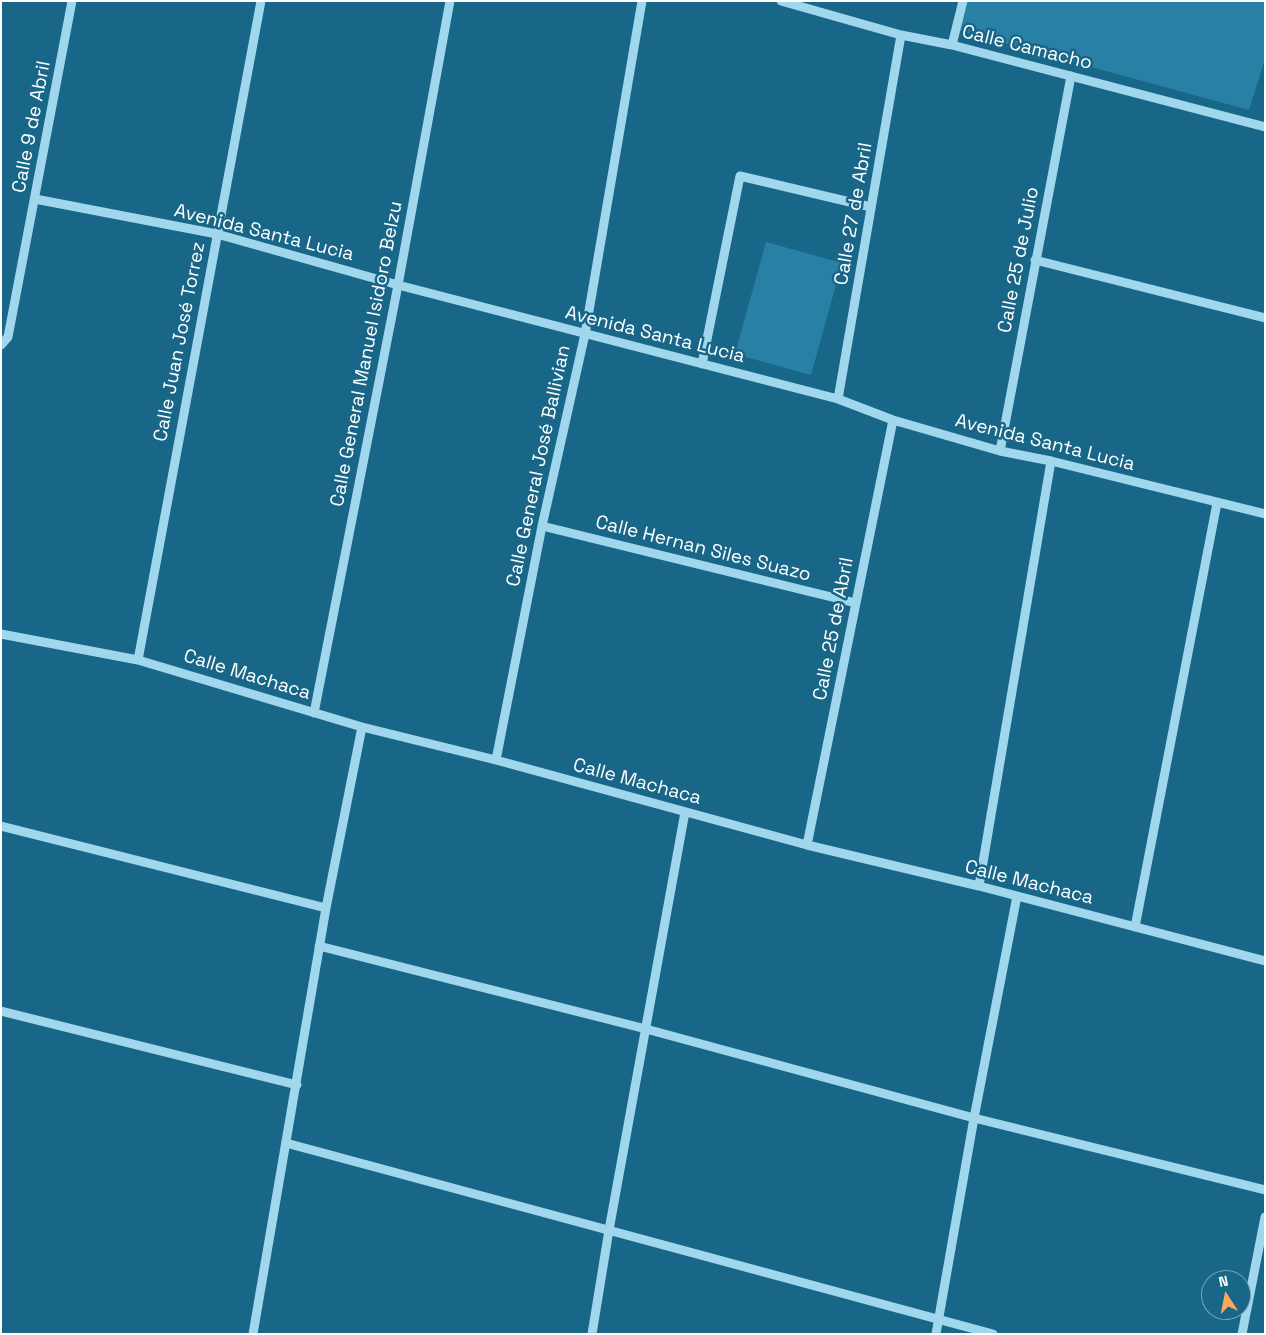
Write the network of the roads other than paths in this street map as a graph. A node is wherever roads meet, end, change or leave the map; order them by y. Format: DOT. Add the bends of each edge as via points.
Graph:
graph roads {
  1 [pos="72,1"];
  2 [pos="261,1"];
  3 [pos="450,1"];
  4 [pos="642,1"];
  5 [pos="781,1"];
  6 [pos="963,1"];
  7 [pos="902,35"];
  8 [pos="952,45"];
  9 [pos="1071,76"];
  10 [pos="1264,124"];
  11 [pos="35,199"];
  12 [pos="871,207"];
  13 [pos="217,234"];
  14 [pos="1035,260"];
  15 [pos="398,285"];
  16 [pos="1265,318"];
  17 [pos="585,334"];
  18 [pos="1,344"];
  19 [pos="702,364"];
  20 [pos="838,399"];
  21 [pos="893,420"];
  22 [pos="1000,451"];
  23 [pos="1051,461"];
  24 [pos="1218,503"];
  25 [pos="1265,514"];
  26 [pos="542,526"];
  27 [pos="856,603"];
  28 [pos="1,634"];
  29 [pos="138,660"];
  30 [pos="314,712"];
  31 [pos="362,727"];
  32 [pos="496,760"];
  33 [pos="685,812"];
  34 [pos="1,826"];
  35 [pos="808,845"];
  36 [pos="979,886"];
  37 [pos="1017,896"];
  38 [pos="326,908"];
  39 [pos="1135,927"];
  40 [pos="319,946"];
  41 [pos="1265,961"];
  42 [pos="1,1011"];
  43 [pos="646,1029"];
  44 [pos="297,1086"];
  45 [pos="974,1118"];
  46 [pos="286,1143"];
  47 [pos="1265,1190"];
  48 [pos="1265,1216"];
  49 [pos="609,1230"];
  50 [pos="939,1320"];
  51 [pos="253,1334"];
  52 [pos="592,1334"];
  53 [pos="936,1334"];
  54 [pos="993,1334"];
  55 [pos="1242,1334"];
  1 -- 11 [label="street, Calle 9 de Abril"];
  2 -- 13 [label="street, Calle Juan José Torrez"];
  3 -- 15 [label="street, Calle General Manuel Isidoro Belzu"];
  4 -- 17 [label="street, Calle General José Ballivian"];
  5 -- 7 [label="street, Calle Camacho"];
  6 -- 8 [label="street"];
  7 -- 8 [label="street, Calle Camacho"];
  7 -- 12 [label="street, Calle 27 de Abril"];
  8 -- 9 [label="street, Calle Camacho"];
  9 -- 10 [label="street, Calle Camacho"];
  9 -- 14 [label="street, Calle 25 de Julio"];
  11 -- 13 [label="street, Avenida Santa Lucia"];
  11 -- 18 [label="street, Calle 9 de Abril" via="8,336"];
  12 -- 19 [label="street" via="740,176"];
  12 -- 20 [label="street, Calle 27 de Abril"];
  13 -- 15 [label="street, Avenida Santa Lucia"];
  13 -- 29 [label="street, Calle Juan José Torrez"];
  14 -- 16 [label="street"];
  14 -- 22 [label="street, Calle 25 de Julio"];
  15 -- 17 [label="street, Avenida Santa Lucia"];
  15 -- 30 [label="street, Calle General Manuel Isidoro Belzu"];
  17 -- 19 [label="street, Avenida Santa Lucia"];
  17 -- 26 [label="street, Calle General José Ballivian"];
  19 -- 20 [label="street, Avenida Santa Lucia"];
  20 -- 21 [label="street, Avenida Santa Lucia"];
  21 -- 22 [label="street, Avenida Santa Lucia"];
  21 -- 27 [label="street, Calle 25 de Abril"];
  22 -- 23 [label="street, Avenida Santa Lucia"];
  23 -- 24 [label="street, Avenida Santa Lucia"];
  23 -- 36 [label="street"];
  24 -- 25 [label="street, Avenida Santa Lucia"];
  24 -- 39 [label="street"];
  26 -- 27 [label="street, Calle Hernan Siles Suazo"];
  26 -- 32 [label="street, Calle General José Ballivian"];
  27 -- 35 [label="street, Calle 25 de Abril"];
  28 -- 29 [label="street, Calle Machaca"];
  29 -- 30 [label="street, Calle Machaca"];
  30 -- 31 [label="street, Calle Machaca"];
  31 -- 32 [label="street, Calle Machaca"];
  31 -- 38 [label="street"];
  32 -- 33 [label="street, Calle Machaca"];
  33 -- 35 [label="street, Calle Machaca"];
  33 -- 43 [label="street"];
  34 -- 38 [label="street"];
  35 -- 36 [label="street, Calle Machaca"];
  36 -- 37 [label="street, Calle Machaca"];
  37 -- 39 [label="street, Calle Machaca"];
  37 -- 45 [label="street"];
  38 -- 40 [label="street"];
  39 -- 41 [label="street, Calle Machaca"];
  40 -- 43 [label="street"];
  40 -- 44 [label="street"];
  42 -- 44 [label="street"];
  43 -- 45 [label="street"];
  43 -- 49 [label="street"];
  44 -- 46 [label="street"];
  45 -- 47 [label="street"];
  45 -- 50 [label="street"];
  46 -- 49 [label="street"];
  46 -- 51 [label="street"];
  48 -- 55 [label="street"];
  49 -- 50 [label="street"];
  49 -- 52 [label="street"];
  50 -- 53 [label="street"];
  50 -- 54 [label="street"];
}
